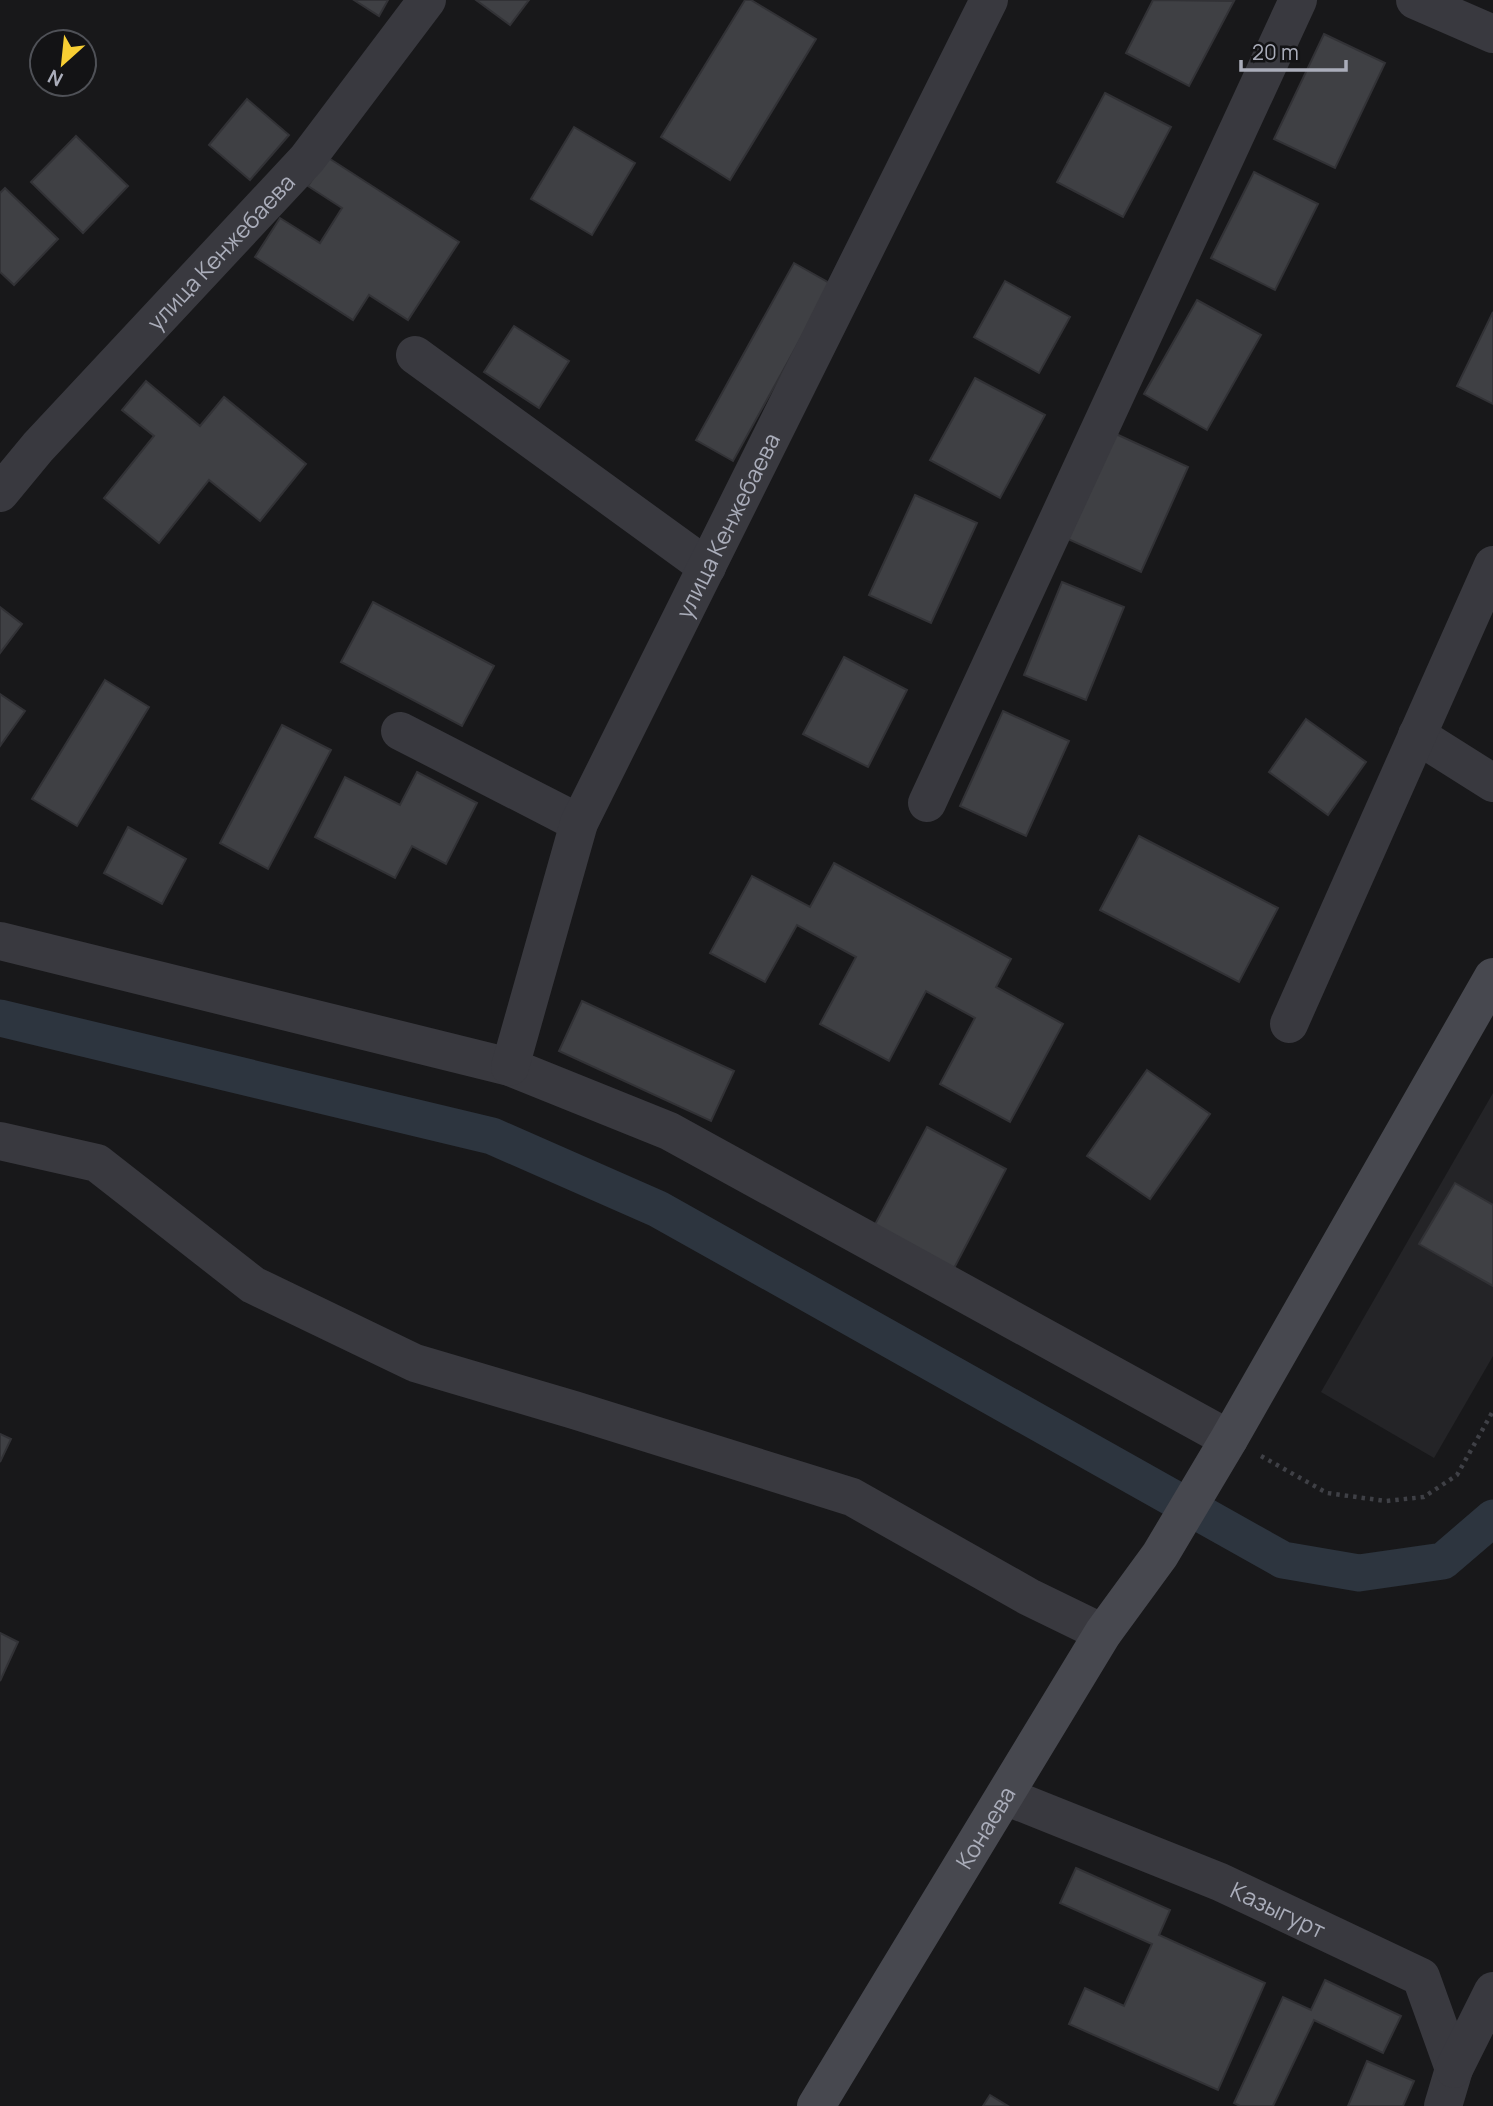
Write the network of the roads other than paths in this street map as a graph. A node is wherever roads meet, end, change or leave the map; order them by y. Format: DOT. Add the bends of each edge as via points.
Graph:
graph roads {
  1 [pos="427,0"];
  2 [pos="989,0"];
  3 [pos="1298,0"];
  4 [pos="1415,0"];
  5 [pos="1493,34"];
  6 [pos="415,355"];
  7 [pos="0,493"];
  8 [pos="1493,565"];
  9 [pos="706,567"];
  10 [pos="400,731"];
  11 [pos="1417,734"];
  12 [pos="1493,783"];
  13 [pos="927,803"];
  14 [pos="579,823"];
  15 [pos="0,941"];
  16 [pos="1493,977"];
  17 [pos="1289,1024"];
  18 [pos="510,1067"];
  19 [pos="0,1141"];
  20 [pos="1229,1439"];
  21 [pos="1104,1633"];
  22 [pos="1005,1796"];
  23 [pos="1493,1991"];
  24 [pos="1454,2070"];
  25 [pos="816,2106"];
  26 [pos="1443,2106"];
  1 -- 7 [label="street, улица Кенжебаева" via="307,159"];
  2 -- 9 [label="street, улица Кенжебаева"];
  3 -- 13 [label="street"];
  4 -- 5 [label="street"];
  6 -- 9 [label="street"];
  8 -- 11 [label="street"];
  9 -- 14 [label="street, улица Кенжебаева"];
  10 -- 14 [label="street"];
  11 -- 12 [label="street"];
  11 -- 17 [label="street"];
  14 -- 18 [label="street, улица Кенжебаева"];
  15 -- 18 [label="street"];
  16 -- 20 [label="main road, Конаева"];
  18 -- 20 [label="street" via="669,1131"];
  19 -- 21 [label="street" via="97,1163 253,1285 415,1363 852,1497 1029,1597"];
  20 -- 21 [label="main road, Конаева" via="1160,1555"];
  21 -- 22 [label="main road, Конаева"];
  22 -- 24 [label="street, Казыгурт" via="1220,1882 1421,1977"];
  22 -- 25 [label="main road, Конаева"];
  23 -- 24 [label="street"];
  24 -- 26 [label="street"];
}
